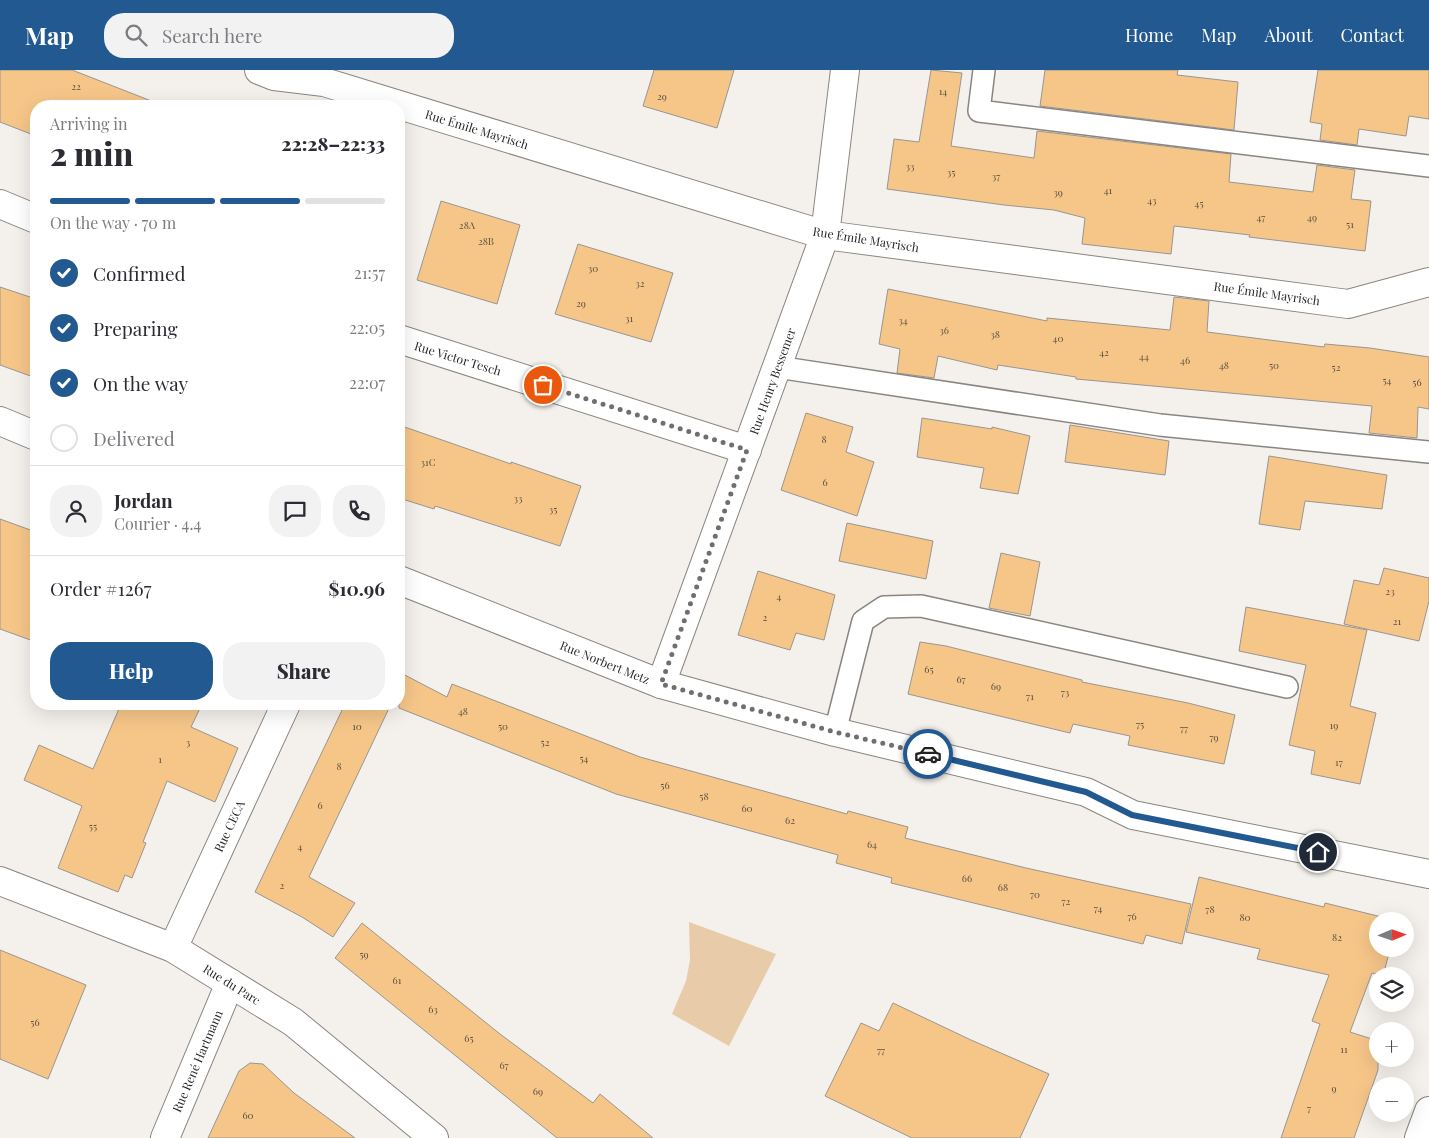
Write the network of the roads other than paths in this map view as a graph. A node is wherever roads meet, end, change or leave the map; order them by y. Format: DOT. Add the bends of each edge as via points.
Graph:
graph roads {
  1 [pos="259,70"];
  2 [pos="845,70"];
  3 [pos="984,70"];
  4 [pos="383,100"];
  5 [pos="405,107"];
  6 [pos="1429,166"];
  7 [pos="0,204"];
  8 [pos="30,216"];
  9 [pos="825,235"];
  10 [pos="1429,282"];
  11 [pos="405,341"];
  12 [pos="777,367"];
  13 [pos="0,422"];
  14 [pos="30,434"];
  15 [pos="747,450"];
  16 [pos="1429,452"];
  17 [pos="405,582"];
  18 [pos="661,684"];
  19 [pos="1287,688"];
  20 [pos="283,710"];
  21 [pos="835,732"];
  22 [pos="1429,874"];
  23 [pos="0,881"];
  24 [pos="1429,886"];
  25 [pos="173,948"];
  26 [pos="230,983"];
  27 [pos="1429,1111"];
  28 [pos="165,1138"];
  29 [pos="434,1138"];
  30 [pos="1419,1138"];
  1 -- 4 [label="street, Rue Émile Mayrisch" via="274,76 324,82"];
  2 -- 9 [label="street, Rue Henry Bessemer"];
  3 -- 6 [label="lane" via="979,111"];
  5 -- 9 [label="street, Rue Émile Mayrisch"];
  7 -- 8 [label="street"];
  9 -- 10 [label="street, Rue Émile Mayrisch" via="1348,304"];
  9 -- 12 [label="street, Rue Henry Bessemer"];
  11 -- 15 [label="street, Rue Victor Tesch"];
  12 -- 15 [label="street, Rue Henry Bessemer"];
  12 -- 16 [label="lane" via="1160,425"];
  13 -- 14 [label="street"];
  15 -- 18 [label="street, Rue Henry Bessemer"];
  17 -- 18 [label="street, Rue Norbert Metz"];
  18 -- 21 [label="street, Rue Norbert Metz"];
  19 -- 21 [label="lane" via="921,606 884,607 863,621"];
  20 -- 25 [label="street, Rue CECA"];
  21 -- 22 [label="street, Rue Norbert Metz" via="1086,792 1132,815"];
  22 -- 24 [label="street"];
  23 -- 25 [label="street, Rue du Parc"];
  25 -- 26 [label="street, Rue du Parc"];
  26 -- 28 [label="street, Rue René Hartmann"];
  26 -- 29 [label="street, Rue du Parc" via="293,1022"];
  27 -- 30 [label="street"];
}
